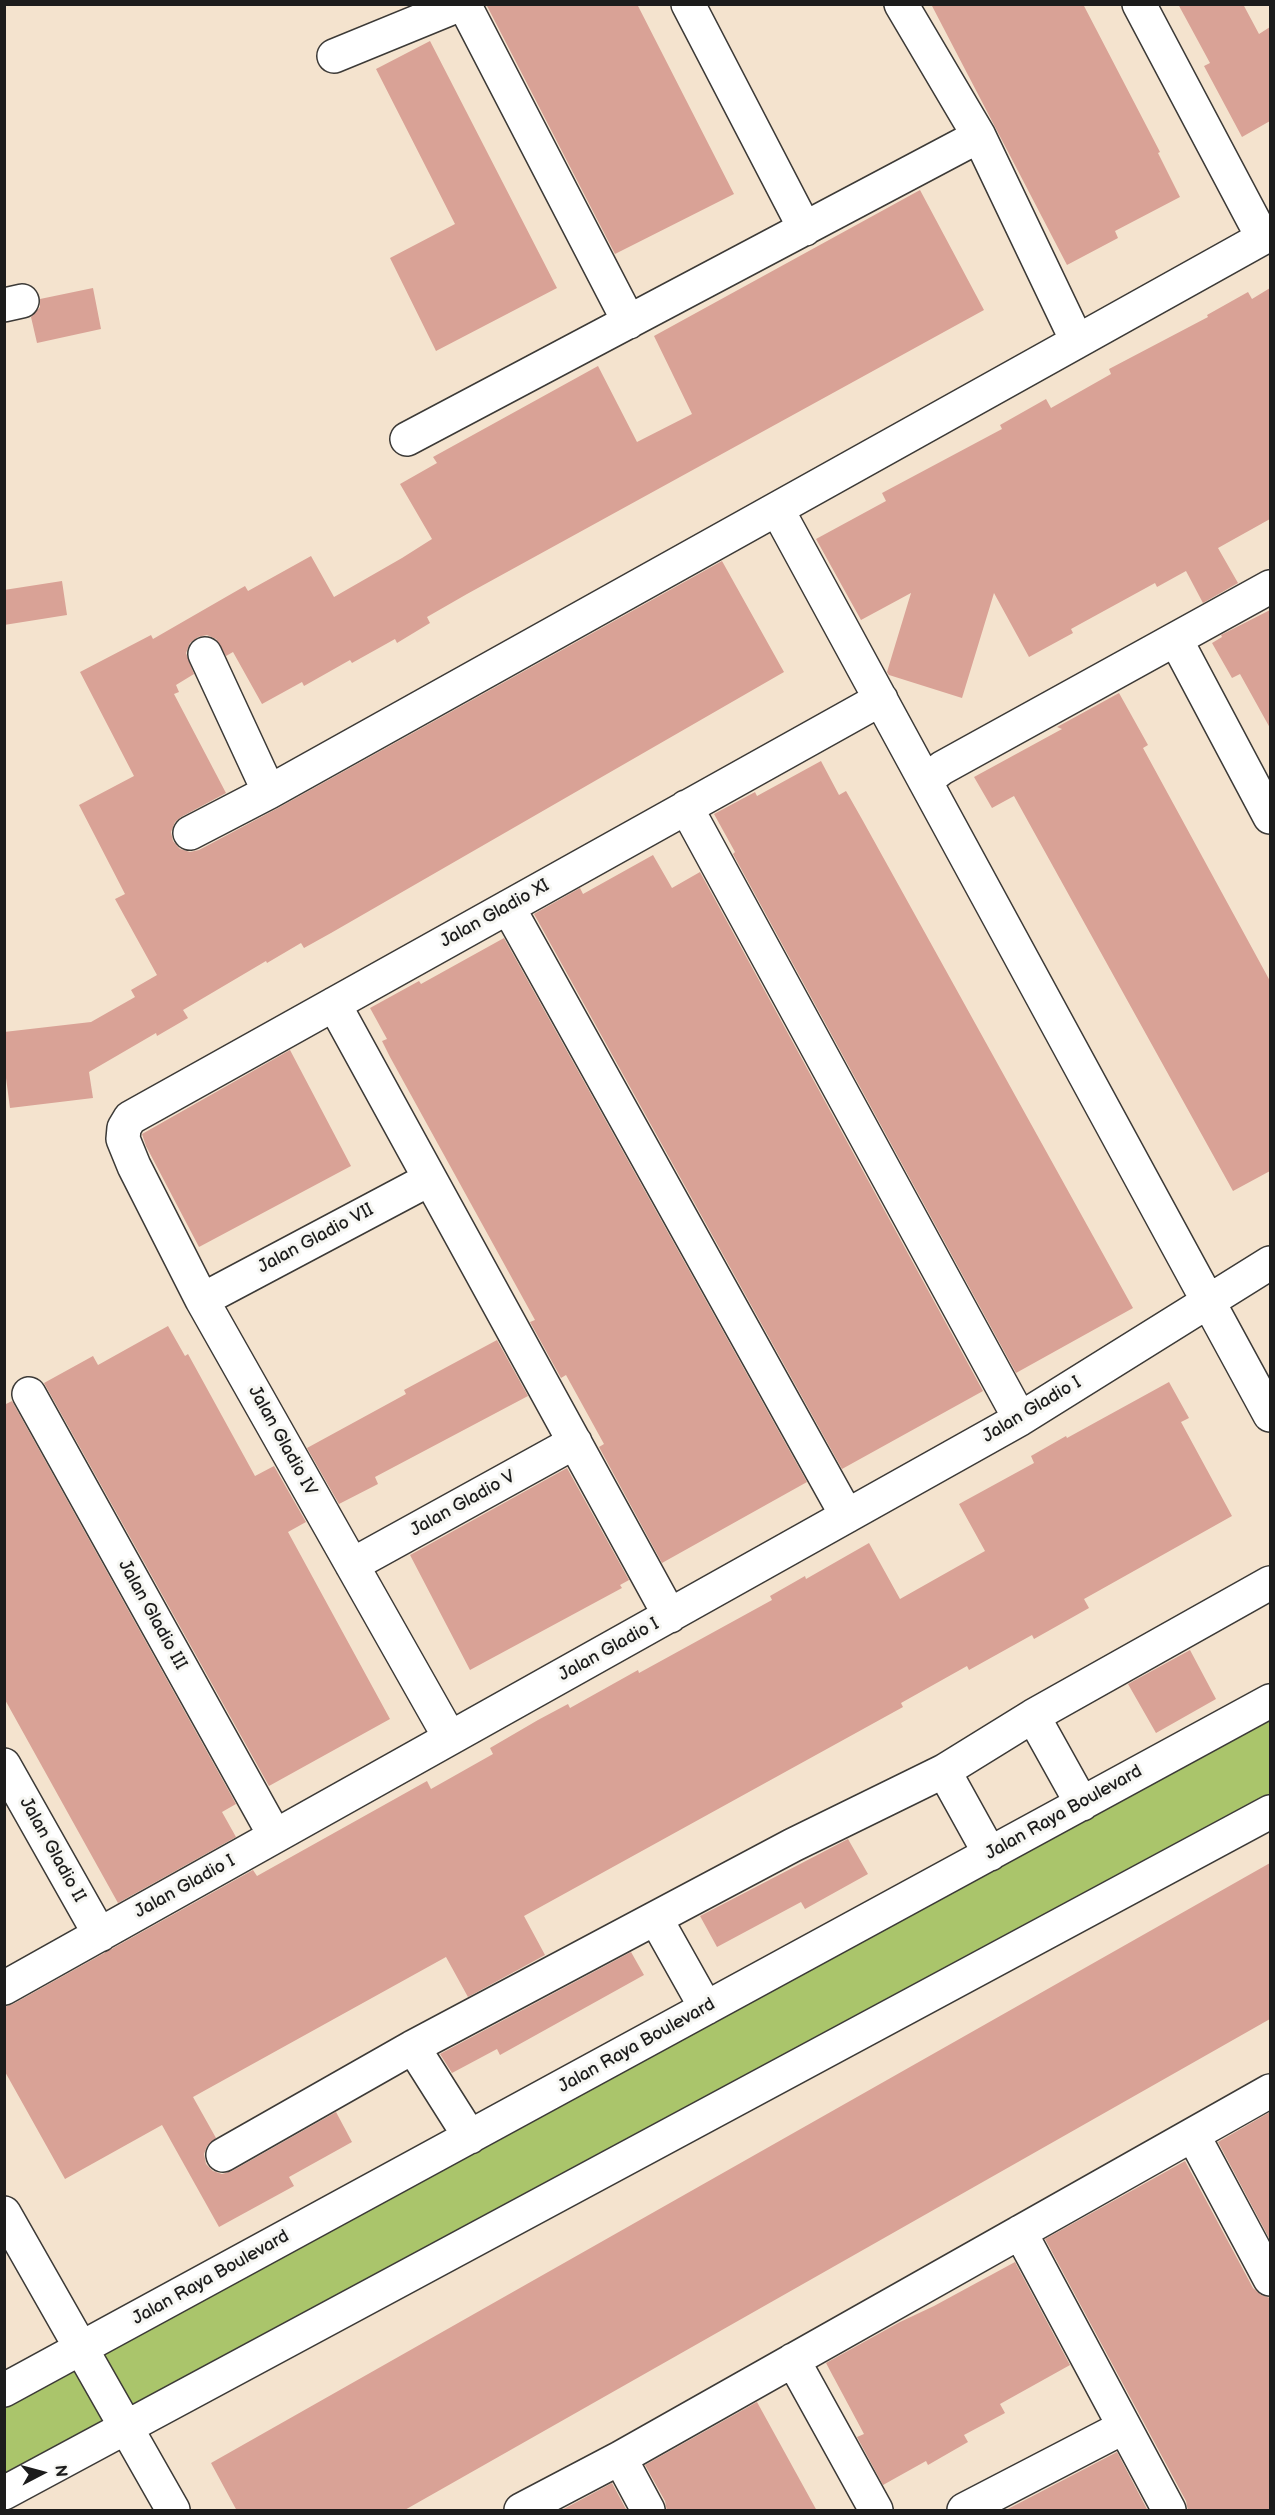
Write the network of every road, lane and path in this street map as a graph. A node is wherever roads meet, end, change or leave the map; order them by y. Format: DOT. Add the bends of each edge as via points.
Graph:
graph roads {
  1 [pos="463,4"];
  2 [pos="688,4"];
  3 [pos="901,4"];
  4 [pos="1139,4"];
  5 [pos="334,56"];
  6 [pos="979,136"];
  7 [pos="805,229"];
  8 [pos="1267,236"];
  9 [pos="629,322"];
  10 [pos="1077,341"];
  11 [pos="407,439"];
  12 [pos="777,509"];
  13 [pos="1270,587"];
  14 [pos="1176,640"];
  15 [pos="206,654"];
  16 [pos="880,699"];
  17 [pos="925,781"];
  18 [pos="268,792"];
  19 [pos="686,807"];
  20 [pos="1270,817"];
  21 [pos="190,833"];
  22 [pos="508,907"];
  23 [pos="334,1004"];
  24 [pos="123,1139"];
  25 [pos="430,1179"];
  26 [pos="1270,1263"];
  27 [pos="202,1300"];
  28 [pos="1208,1301"];
  29 [pos="29,1394"];
  30 [pos="1270,1415"];
  31 [pos="1020,1419"];
  32 [pos="574,1442"];
  33 [pos="847,1516"];
  34 [pos="352,1565"];
  35 [pos="1270,1583"];
  36 [pos="670,1616"];
  37 [pos="1270,1701"];
  38 [pos="1033,1716"];
  39 [pos="450,1738"];
  40 [pos="4,1765"];
  41 [pos="944,1771"];
  42 [pos="1082,1804"];
  43 [pos="1270,1812"];
  44 [pos="275,1836"];
  45 [pos="990,1854"];
  46 [pos="656,1918"];
  47 [pos="99,1935"];
  48 [pos="4,1988"];
  49 [pos="706,2008"];
  50 [pos="413,2047"];
  51 [pos="1270,2091"];
  52 [pos="1193,2134"];
  53 [pos="470,2137"];
  54 [pos="223,2155"];
  55 [pos="4,2213"];
  56 [pos="1020,2232"];
  57 [pos="1270,2279"];
  58 [pos="82,2348"];
  59 [pos="793,2360"];
  60 [pos="4,2390"];
  61 [pos="1124,2427"];
  62 [pos="126,2428"];
  63 [pos="620,2458"];
  64 [pos="4,2493"];
  65 [pos="173,2511"];
  66 [pos="521,2511"];
  67 [pos="648,2511"];
  68 [pos="876,2511"];
  69 [pos="964,2511"];
  70 [pos="1169,2511"];
  1 -- 5 [label="street"];
  1 -- 9 [label="street"];
  2 -- 7 [label="street"];
  3 -- 6 [label="street"];
  4 -- 8 [label="street"];
  6 -- 7 [label="street"];
  6 -- 10 [label="street"];
  7 -- 9 [label="street"];
  8 -- 10 [label="street"];
  9 -- 11 [label="street"];
  10 -- 12 [label="street"];
  12 -- 16 [label="street"];
  12 -- 18 [label="street"];
  13 -- 14 [label="street"];
  14 -- 17 [label="street" via="942,768"];
  14 -- 20 [label="street"];
  15 -- 18 [label="street"];
  16 -- 17 [label="street"];
  16 -- 19 [label="street, Jalan Gladio XI"];
  17 -- 28 [label="street"];
  18 -- 21 [label="street"];
  19 -- 22 [label="street, Jalan Gladio XI"];
  19 -- 31 [label="street"];
  22 -- 23 [label="street, Jalan Gladio XI"];
  22 -- 33 [label="street"];
  23 -- 24 [label="street, Jalan Gladio XI" via="130,1118"];
  23 -- 25 [label="street"];
  24 -- 27 [label="street, Jalan Gladio IV"];
  25 -- 27 [label="street, Jalan Gladio VII"];
  25 -- 32 [label="street"];
  26 -- 28 [label="street, Jalan Gladio I"];
  27 -- 34 [label="street, Jalan Gladio IV"];
  28 -- 30 [label="street"];
  28 -- 31 [label="street, Jalan Gladio I"];
  29 -- 44 [label="street, Jalan Gladio III"];
  31 -- 33 [label="street, Jalan Gladio I"];
  32 -- 34 [label="street, Jalan Gladio V"];
  32 -- 36 [label="street"];
  33 -- 36 [label="street, Jalan Gladio I"];
  34 -- 39 [label="street, Jalan Gladio IV"];
  35 -- 38 [label="street"];
  36 -- 39 [label="street, Jalan Gladio I"];
  37 -- 42 [label="street, Jalan Raya Boulevard"];
  38 -- 41 [label="street"];
  38 -- 42 [label="street"];
  39 -- 44 [label="street, Jalan Gladio I"];
  40 -- 47 [label="street, Jalan Gladio II"];
  41 -- 45 [label="street"];
  41 -- 46 [label="street"];
  42 -- 45 [label="street, Jalan Raya Boulevard"];
  43 -- 62 [label="street"];
  44 -- 47 [label="street, Jalan Gladio I"];
  45 -- 49 [label="street, Jalan Raya Boulevard"];
  46 -- 49 [label="street"];
  46 -- 50 [label="street"];
  47 -- 48 [label="street, Jalan Gladio I"];
  49 -- 53 [label="street, Jalan Raya Boulevard"];
  50 -- 53 [label="street"];
  50 -- 54 [label="street"];
  51 -- 52 [label="street"];
  52 -- 56 [label="street"];
  52 -- 57 [label="street"];
  53 -- 58 [label="street, Jalan Raya Boulevard"];
  55 -- 58 [label="street"];
  56 -- 59 [label="street"];
  56 -- 61 [label="street"];
  58 -- 60 [label="street, Jalan Raya Boulevard"];
  58 -- 62 [label="street"];
  59 -- 63 [label="street"];
  59 -- 68 [label="street"];
  61 -- 69 [label="street"];
  61 -- 70 [label="street"];
  62 -- 64 [label="street"];
  62 -- 65 [label="street"];
  63 -- 66 [label="street"];
  63 -- 67 [label="street"];
}
